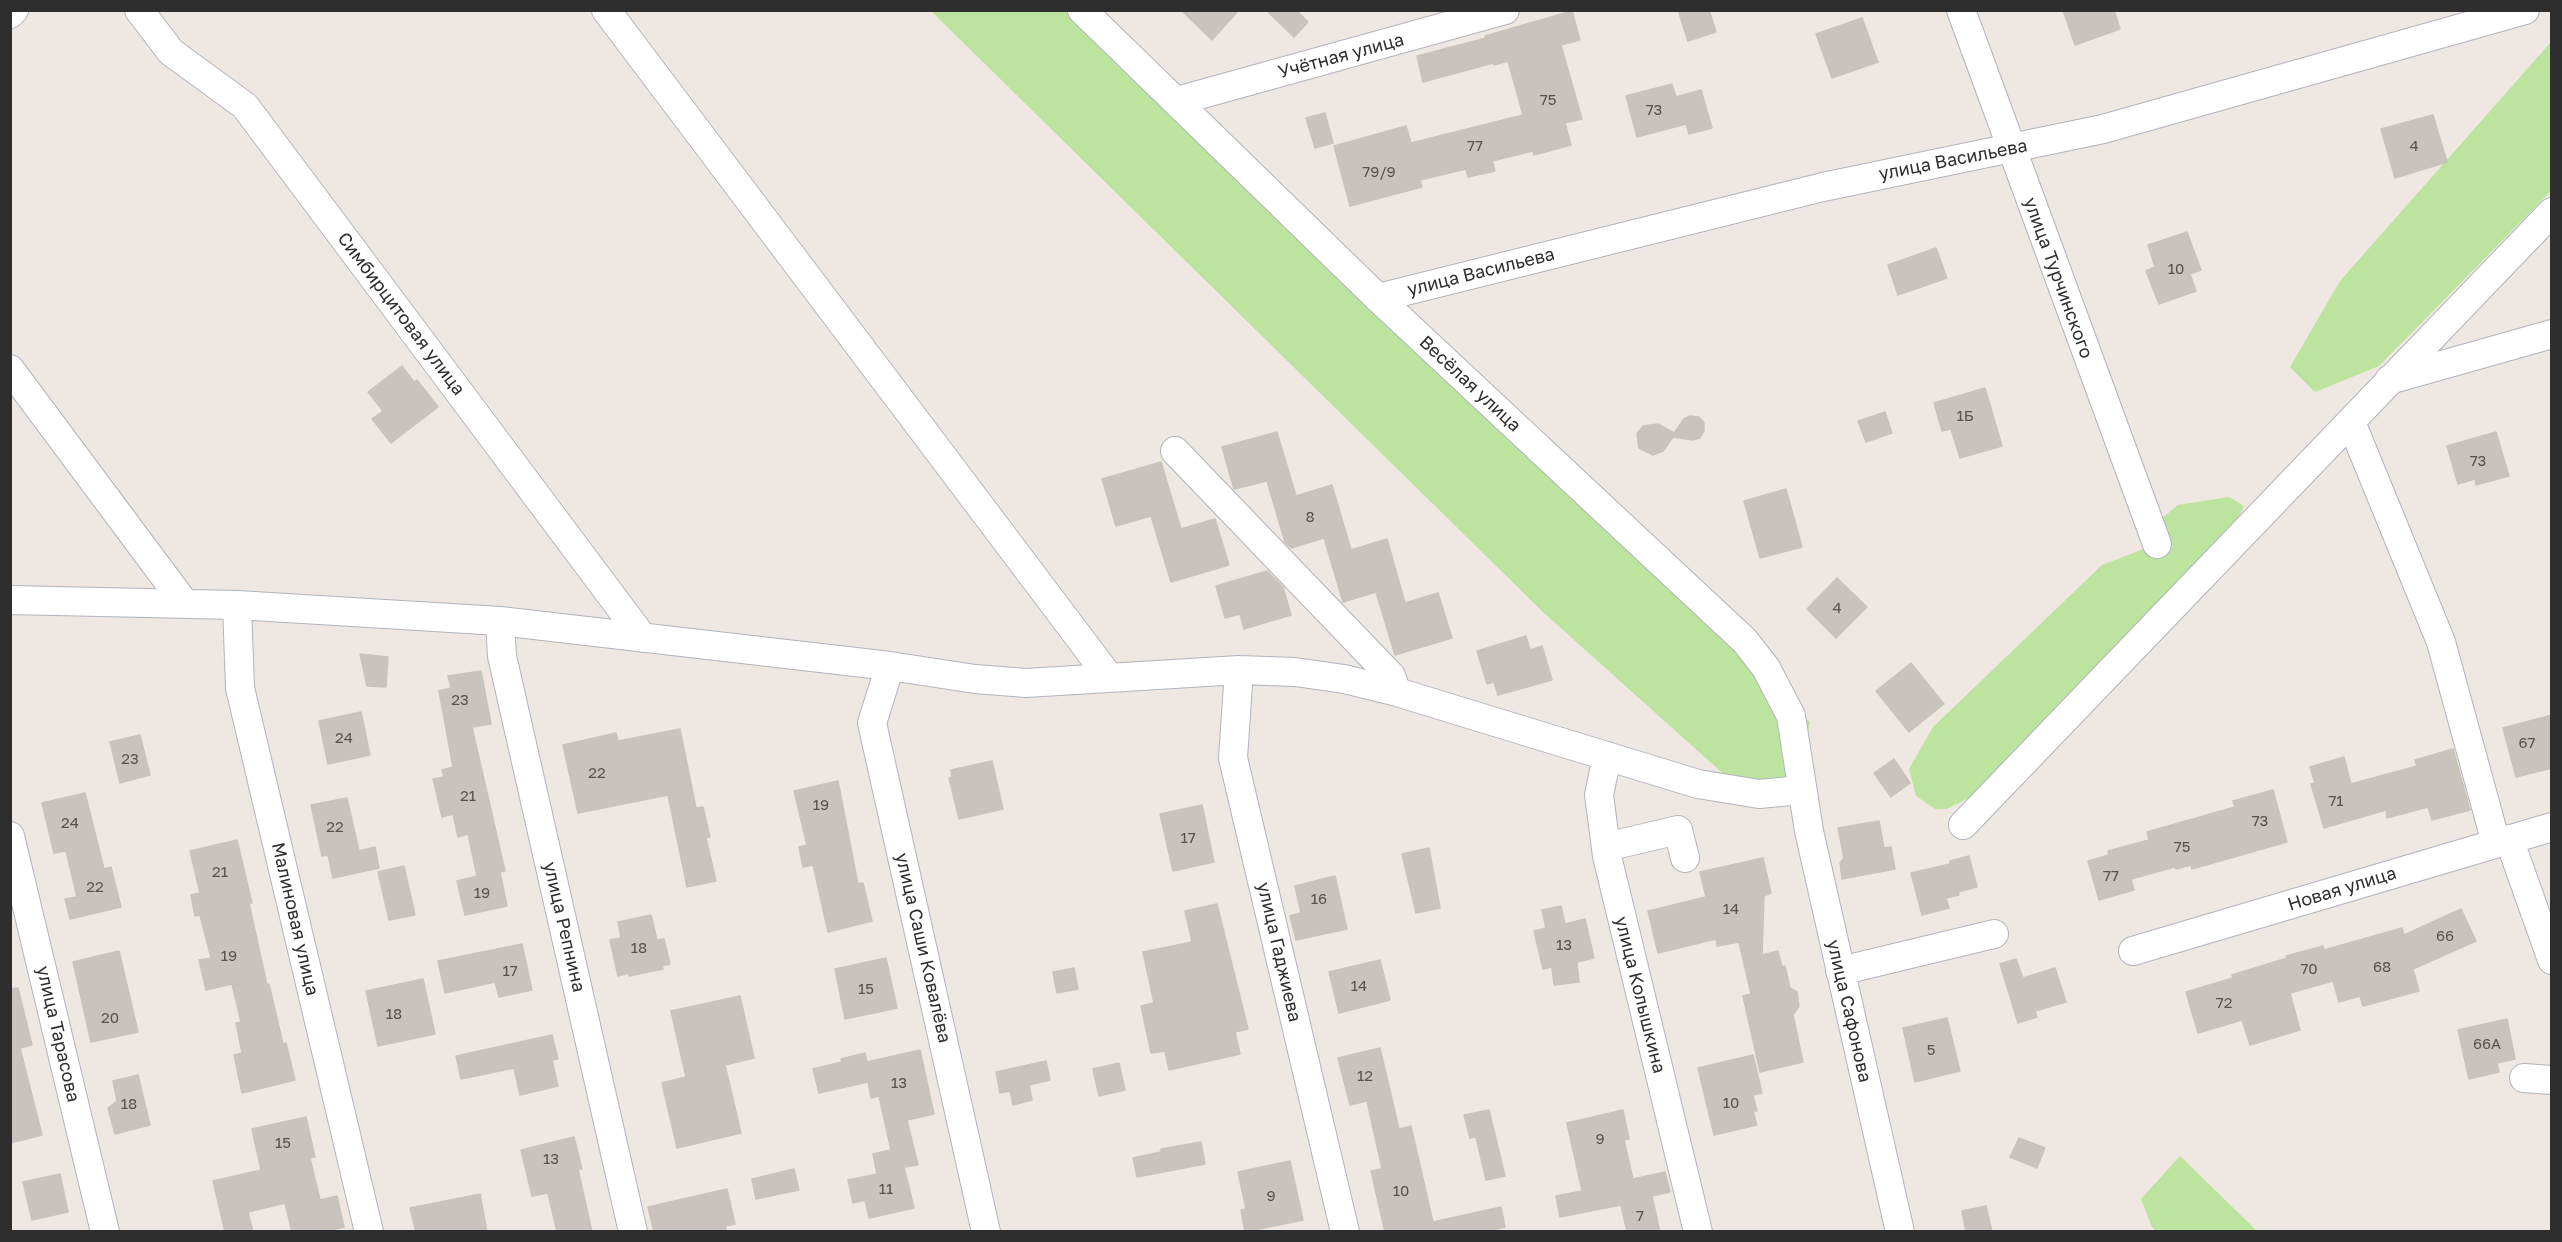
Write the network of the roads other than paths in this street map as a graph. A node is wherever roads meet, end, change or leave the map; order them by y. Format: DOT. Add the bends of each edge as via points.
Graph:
graph roads {
  1 [pos="14,10"];
  2 [pos="139,10"];
  3 [pos="606,10"];
  4 [pos="1082,10"];
  5 [pos="1961,10"];
  6 [pos="2525,10"];
  7 [pos="1500,11"];
  8 [pos="10,14"];
  9 [pos="1177,101"];
  10 [pos="2011,150"];
  11 [pos="2552,212"];
  12 [pos="1378,298"];
  13 [pos="2552,334"];
  14 [pos="10,369"];
  15 [pos="2387,381"];
  16 [pos="2351,422"];
  17 [pos="1175,451"];
  18 [pos="2157,544"];
  19 [pos="10,600"];
  20 [pos="184,604"];
  21 [pos="237,605"];
  22 [pos="500,621"];
  23 [pos="643,638"];
  24 [pos="890,666"];
  25 [pos="1239,670"];
  26 [pos="1109,677"];
  27 [pos="1397,692"];
  28 [pos="1608,756"];
  29 [pos="1802,790"];
  30 [pos="1963,825"];
  31 [pos="2552,827"];
  32 [pos="10,836"];
  33 [pos="2503,841"];
  34 [pos="1606,847"];
  35 [pos="1685,858"];
  36 [pos="1994,934"];
  37 [pos="2133,951"];
  38 [pos="2552,960"];
  39 [pos="1840,971"];
  40 [pos="105,1232"];
  41 [pos="369,1232"];
  42 [pos="633,1232"];
  43 [pos="987,1232"];
  44 [pos="1345,1232"];
  45 [pos="1698,1232"];
  46 [pos="1900,1232"];
  1 -- 8 [label="street"];
  2 -- 23 [label="street, Симбирцитовая улица" via="171,52 245,106"];
  3 -- 26 [label="street"];
  4 -- 9 [label="street, Весёлая улица"];
  5 -- 10 [label="street, улица Турчинского"];
  6 -- 10 [label="street, улица Васильева" via="2103,129"];
  7 -- 9 [label="street, Учётная улица"];
  9 -- 12 [label="street, Весёлая улица"];
  10 -- 12 [label="street, улица Васильева" via="1823,187"];
  10 -- 18 [label="street, улица Турчинского"];
  11 -- 15 [label="street"];
  12 -- 29 [label="street, Весёлая улица" via="1745,641 1766,668 1791,716"];
  13 -- 15 [label="street"];
  14 -- 20 [label="street"];
  15 -- 16 [label="street"];
  16 -- 30 [label="street"];
  16 -- 33 [label="street" via="2441,642"];
  17 -- 27 [label="street" via="1391,676"];
  19 -- 20 [label="street"];
  20 -- 21 [label="street"];
  21 -- 22 [label="street"];
  21 -- 41 [label="street, Малиновая улица" via="240,688"];
  22 -- 23 [label="street"];
  22 -- 42 [label="street, улица Репнина" via="502,656"];
  23 -- 24 [label="street"];
  24 -- 26 [label="street" via="1026,683"];
  24 -- 43 [label="street, улица Саши Ковалёва" via="872,723"];
  25 -- 26 [label="street"];
  25 -- 27 [label="street" via="1295,672"];
  25 -- 44 [label="street, улица Гаджиева" via="1233,758"];
  27 -- 28 [label="street"];
  28 -- 29 [label="street" via="1698,784 1759,794"];
  28 -- 34 [label="street, улица Колышкина" via="1599,795"];
  29 -- 39 [label="street, улица Сафонова"];
  31 -- 33 [label="street, Новая улица"];
  32 -- 40 [label="street, улица Тарасова"];
  33 -- 37 [label="street, Новая улица"];
  33 -- 38 [label="street"];
  34 -- 35 [label="street" via="1678,830"];
  34 -- 45 [label="street, улица Колышкина"];
  36 -- 39 [label="street"];
  39 -- 46 [label="street, улица Сафонова"];
}
